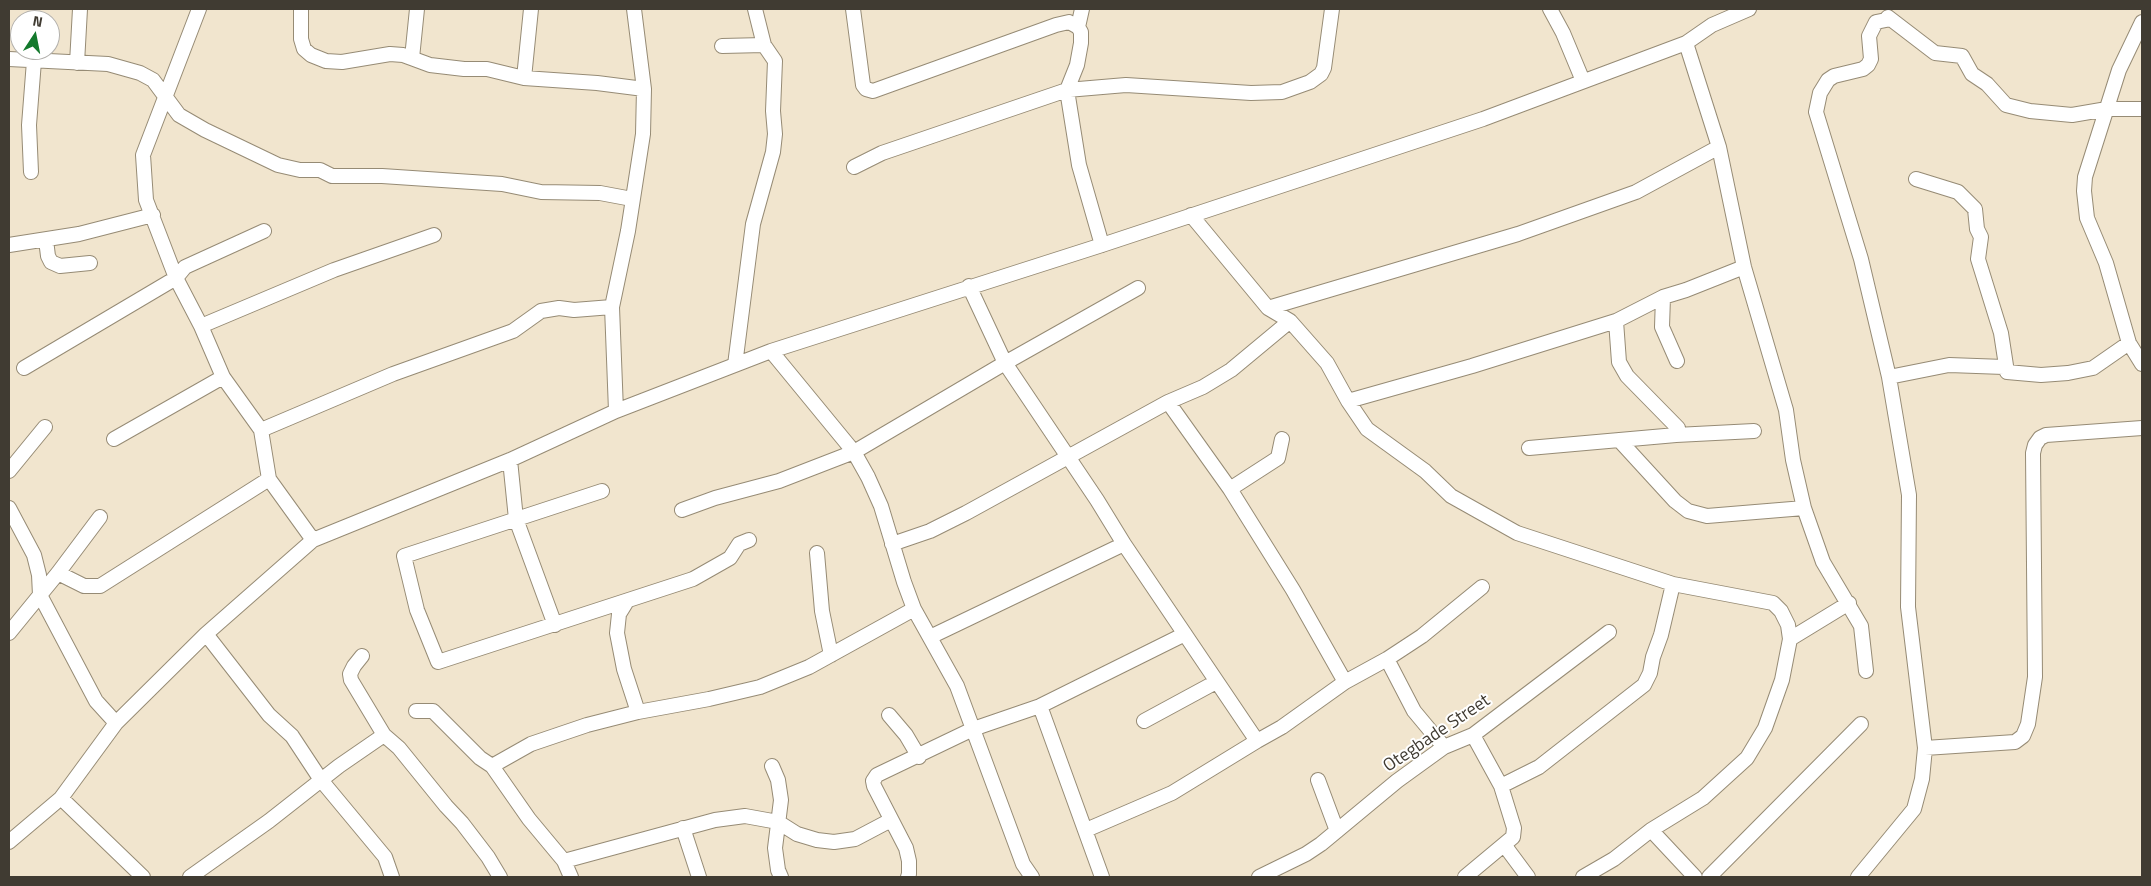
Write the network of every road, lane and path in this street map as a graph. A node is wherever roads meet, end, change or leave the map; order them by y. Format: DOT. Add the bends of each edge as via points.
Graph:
graph roads {
  1 [pos="80,9"];
  2 [pos="200,9"];
  3 [pos="302,9"];
  4 [pos="417,9"];
  5 [pos="531,9"];
  6 [pos="634,9"];
  7 [pos="754,9"];
  8 [pos="853,9"];
  9 [pos="1082,9"];
  10 [pos="1332,9"];
  11 [pos="1550,9"];
  12 [pos="1749,9"];
  13 [pos="1887,13"];
  14 [pos="2142,22"];
  15 [pos="1078,27"];
  16 [pos="1686,43"];
  17 [pos="764,45"];
  18 [pos="722,46"];
  19 [pos="412,58"];
  20 [pos="9,59"];
  21 [pos="34,61"];
  22 [pos="77,64"];
  23 [pos="524,78"];
  24 [pos="1583,81"];
  25 [pos="644,89"];
  26 [pos="1067,90"];
  27 [pos="165,97"];
  28 [pos="2107,109"];
  29 [pos="2142,109"];
  30 [pos="1720,147"];
  31 [pos="854,167"];
  32 [pos="31,172"];
  33 [pos="1916,179"];
  34 [pos="632,199"];
  35 [pos="152,215"];
  36 [pos="1191,215"];
  37 [pos="264,231"];
  38 [pos="434,235"];
  39 [pos="46,240"];
  40 [pos="9,245"];
  41 [pos="1102,245"];
  42 [pos="90,263"];
  43 [pos="1744,267"];
  44 [pos="176,278"];
  45 [pos="969,286"];
  46 [pos="1138,288"];
  47 [pos="1663,297"];
  48 [pos="612,307"];
  49 [pos="1268,308"];
  50 [pos="1616,320"];
  51 [pos="1290,321"];
  52 [pos="201,326"];
  53 [pos="2129,343"];
  54 [pos="771,351"];
  55 [pos="1678,362"];
  56 [pos="1005,363"];
  57 [pos="2142,364"];
  58 [pos="735,365"];
  59 [pos="24,368"];
  60 [pos="2007,372"];
  61 [pos="1889,376"];
  62 [pos="223,378"];
  63 [pos="1348,401"];
  64 [pos="1168,402"];
  65 [pos="616,411"];
  66 [pos="45,427"];
  67 [pos="2142,428"];
  68 [pos="261,430"];
  69 [pos="1754,431"];
  70 [pos="1676,435"];
  71 [pos="1282,439"];
  72 [pos="114,440"];
  73 [pos="1620,441"];
  74 [pos="1529,448"];
  75 [pos="854,452"];
  76 [pos="1070,458"];
  77 [pos="510,460"];
  78 [pos="9,470"];
  79 [pos="269,479"];
  80 [pos="1230,489"];
  81 [pos="602,491"];
  82 [pos="9,508"];
  83 [pos="1804,508"];
  84 [pos="682,510"];
  85 [pos="100,517"];
  86 [pos="516,519"];
  87 [pos="313,540"];
  88 [pos="748,540"];
  89 [pos="892,544"];
  90 [pos="1124,544"];
  91 [pos="817,553"];
  92 [pos="58,573"];
  93 [pos="1673,584"];
  94 [pos="1482,587"];
  95 [pos="40,595"];
  96 [pos="627,601"];
  97 [pos="1849,603"];
  98 [pos="914,609"];
  99 [pos="555,625"];
  100 [pos="1609,632"];
  101 [pos="9,633"];
  102 [pos="206,634"];
  103 [pos="1185,634"];
  104 [pos="930,637"];
  105 [pos="1790,639"];
  106 [pos="831,655"];
  107 [pos="362,656"];
  108 [pos="1388,659"];
  109 [pos="1866,670"];
  110 [pos="1216,682"];
  111 [pos="1345,682"];
  112 [pos="1040,706"];
  113 [pos="416,711"];
  114 [pos="638,712"];
  115 [pos="889,715"];
  116 [pos="1144,721"];
  117 [pos="116,723"];
  118 [pos="1861,724"];
  119 [pos="974,729"];
  120 [pos="384,735"];
  121 [pos="1472,735"];
  122 [pos="1257,741"];
  123 [pos="1444,747"];
  124 [pos="1925,748"];
  125 [pos="918,756"];
  126 [pos="492,766"];
  127 [pos="772,766"];
  128 [pos="321,780"];
  129 [pos="1318,780"];
  130 [pos="1501,786"];
  131 [pos="61,798"];
  132 [pos="891,820"];
  133 [pos="778,822"];
  134 [pos="683,828"];
  135 [pos="1086,830"];
  136 [pos="1651,830"];
  137 [pos="1337,831"];
  138 [pos="9,842"];
  139 [pos="1505,846"];
  140 [pos="564,861"];
  141 [pos="390,873"];
  142 [pos="141,877"];
  143 [pos="190,877"];
  144 [pos="377,877"];
  145 [pos="500,877"];
  146 [pos="571,877"];
  147 [pos="699,877"];
  148 [pos="780,877"];
  149 [pos="908,877"];
  150 [pos="1032,877"];
  151 [pos="1102,877"];
  152 [pos="1258,877"];
  153 [pos="1465,877"];
  154 [pos="1528,877"];
  155 [pos="1583,877"];
  156 [pos="1695,877"];
  157 [pos="1709,877"];
  158 [pos="1858,877"];
  1 -- 22 [label="street"];
  2 -- 27 [label="street"];
  3 -- 19 [label="street" via="304,49 317,58 342,62 390,54 404,54"];
  4 -- 19 [label="street"];
  5 -- 23 [label="street"];
  6 -- 25 [label="street"];
  7 -- 17 [label="street"];
  8 -- 15 [label="street" via="863,85 873,91 1056,25 1069,22"];
  9 -- 15 [label="street"];
  10 -- 26 [label="street" via="1321,74 1310,82 1282,92 1126,85"];
  11 -- 24 [label="street"];
  12 -- 16 [label="street" via="1712,25"];
  13 -- 28 [label="street" via="1935,53 1962,56 1972,74 2006,104 2030,111 2072,114"];
  13 -- 61 [label="street" via="1886,20 1876,22 1869,36 1872,59 1868,65 1863,70 1828,80 1820,93 1816,112 1861,259"];
  14 -- 28 [label="street" via="2119,70"];
  15 -- 26 [label="street" via="1081,43"];
  16 -- 24 [label="street"];
  16 -- 30 [label="street"];
  17 -- 18 [label="street"];
  17 -- 58 [label="street" via="775,60 775,134 753,224"];
  19 -- 23 [label="street" via="430,64 487,69"];
  20 -- 21 [label="street"];
  21 -- 22 [label="street"];
  21 -- 32 [label="street" via="29,125"];
  22 -- 27 [label="street" via="108,64 140,73 153,80"];
  23 -- 25 [label="street"];
  24 -- 36 [label="street" via="1483,119"];
  25 -- 34 [label="street" via="643,134"];
  26 -- 31 [label="street" via="882,153"];
  26 -- 41 [label="street" via="1079,165"];
  27 -- 34 [label="street" via="179,115 205,130 278,165 300,170 320,170 332,176 502,184 541,192 600,193"];
  27 -- 35 [label="street" via="143,155 146,200"];
  28 -- 29 [label="street"];
  28 -- 53 [label="street" via="2084,177 2084,191 2087,218 2106,263"];
  30 -- 43 [label="street"];
  30 -- 49 [label="street" via="1636,192 1518,234"];
  33 -- 60 [label="street" via="1958,192 1975,209 1981,236 1978,260 2001,333"];
  34 -- 48 [label="street"];
  35 -- 39 [label="street"];
  35 -- 44 [label="street"];
  36 -- 41 [label="street"];
  36 -- 49 [label="street"];
  37 -- 44 [label="street" via="185,267"];
  38 -- 52 [label="street" via="334,270"];
  39 -- 40 [label="street"];
  39 -- 42 [label="street" via="52,262 60,266"];
  41 -- 45 [label="street"];
  43 -- 47 [label="street"];
  43 -- 83 [label="street" via="1786,410"];
  44 -- 52 [label="street"];
  44 -- 59 [label="street"];
  45 -- 54 [label="street"];
  45 -- 56 [label="street"];
  46 -- 56 [label="street"];
  47 -- 50 [label="street"];
  47 -- 55 [label="street" via="1662,327"];
  48 -- 65 [label="street"];
  48 -- 68 [label="street" via="541,311 513,331 393,374"];
  49 -- 51 [label="street"];
  50 -- 63 [label="street"];
  50 -- 70 [label="street" via="1619,362 1627,376 1678,428"];
  51 -- 63 [label="street" via="1327,363"];
  51 -- 64 [label="street" via="1231,370 1203,388"];
  52 -- 62 [label="street"];
  53 -- 57 [label="street"];
  53 -- 60 [label="street" via="2093,368 2041,375"];
  54 -- 58 [label="street"];
  54 -- 75 [label="street"];
  56 -- 75 [label="street"];
  56 -- 76 [label="street"];
  58 -- 65 [label="street"];
  60 -- 61 [label="street" via="2004,367 1949,365"];
  61 -- 124 [label="street" via="1909,495 1908,607"];
  62 -- 68 [label="street"];
  62 -- 72 [label="street"];
  63 -- 93 [label="street" via="1367,429 1425,472 1451,496 1486,516 1517,532"];
  64 -- 76 [label="street"];
  64 -- 80 [label="street"];
  65 -- 77 [label="street"];
  66 -- 78 [label="street"];
  67 -- 124 [label="street" via="2046,435 2035,445 2034,677 2026,730 2015,742 2005,744"];
  68 -- 79 [label="street"];
  69 -- 70 [label="street"];
  70 -- 73 [label="street"];
  71 -- 80 [label="street" via="1278,458"];
  73 -- 74 [label="street"];
  73 -- 83 [label="street" via="1674,501 1688,511 1708,516"];
  75 -- 84 [label="street" via="779,481"];
  75 -- 89 [label="street" via="881,506"];
  76 -- 89 [label="street" via="966,514"];
  76 -- 90 [label="street"];
  77 -- 86 [label="street"];
  77 -- 87 [label="street"];
  79 -- 87 [label="street"];
  79 -- 92 [label="street" via="100,586 84,586"];
  80 -- 111 [label="street"];
  81 -- 86 [label="street"];
  82 -- 95 [label="street" via="34,555"];
  83 -- 97 [label="street" via="1823,562"];
  85 -- 92 [label="street"];
  86 -- 99 [label="street"];
  86 -- 99 [label="street" via="404,556 417,610 438,662"];
  87 -- 102 [label="street"];
  88 -- 96 [label="street" via="739,544 730,558 693,579"];
  89 -- 98 [label="street"];
  90 -- 103 [label="street"];
  90 -- 104 [label="street"];
  91 -- 106 [label="street" via="822,610"];
  92 -- 95 [label="street"];
  93 -- 105 [label="street" via="1773,603 1788,625"];
  93 -- 130 [label="street" via="1661,635 1644,685 1539,767"];
  94 -- 108 [label="street"];
  95 -- 101 [label="street"];
  95 -- 117 [label="street" via="96,701"];
  96 -- 99 [label="street"];
  96 -- 114 [label="street" via="620,614 617,633"];
  97 -- 105 [label="street"];
  97 -- 109 [label="street" via="1863,634"];
  98 -- 104 [label="street"];
  98 -- 106 [label="street"];
  100 -- 121 [label="street, Otegbade Street"];
  102 -- 117 [label="street"];
  102 -- 128 [label="street" via="269,715 292,736"];
  103 -- 110 [label="street"];
  103 -- 112 [label="street"];
  104 -- 119 [label="street" via="957,686"];
  105 -- 136 [label="street" via="1782,680 1764,728 1747,758 1703,798"];
  106 -- 114 [label="street" via="809,668 760,687"];
  107 -- 120 [label="street" via="350,674 351,680"];
  108 -- 111 [label="street"];
  108 -- 123 [label="street" via="1414,711"];
  110 -- 116 [label="street"];
  110 -- 122 [label="street"];
  111 -- 122 [label="street"];
  112 -- 119 [label="street"];
  112 -- 135 [label="street"];
  113 -- 126 [label="street" via="433,711"];
  114 -- 126 [label="street" via="537,742"];
  115 -- 125 [label="street"];
  117 -- 131 [label="street"];
  118 -- 157 [label="street"];
  119 -- 125 [label="street"];
  119 -- 150 [label="street" via="1023,864"];
  120 -- 128 [label="street"];
  120 -- 145 [label="street" via="400,748 462,823"];
  121 -- 123 [label="street, Otegbade Street"];
  121 -- 130 [label="street"];
  122 -- 135 [label="street" via="1172,794"];
  123 -- 137 [label="street, Otegbade Street"];
  124 -- 158 [label="street" via="1914,809"];
  125 -- 132 [label="street" via="878,775 873,781"];
  126 -- 140 [label="street"];
  127 -- 133 [label="street" via="781,800"];
  128 -- 141 [label="street" via="385,857"];
  128 -- 143 [label="street"];
  129 -- 137 [label="street"];
  130 -- 139 [label="street" via="1514,828 1514,838"];
  131 -- 138 [label="street"];
  131 -- 142 [label="street"];
  132 -- 133 [label="street" via="855,839 834,842 797,834"];
  132 -- 149 [label="street" via="906,848"];
  133 -- 134 [label="street" via="745,816"];
  133 -- 148 [label="street" via="775,848"];
  134 -- 140 [label="street"];
  134 -- 147 [label="street"];
  135 -- 151 [label="street"];
  136 -- 155 [label="street" via="1614,859"];
  136 -- 156 [label="street"];
  137 -- 152 [label="street, Otegbade Street" via="1306,854"];
  139 -- 153 [label="street"];
  139 -- 154 [label="street"];
  140 -- 146 [label="street"];
  141 -- 144 [label="street"];
}
